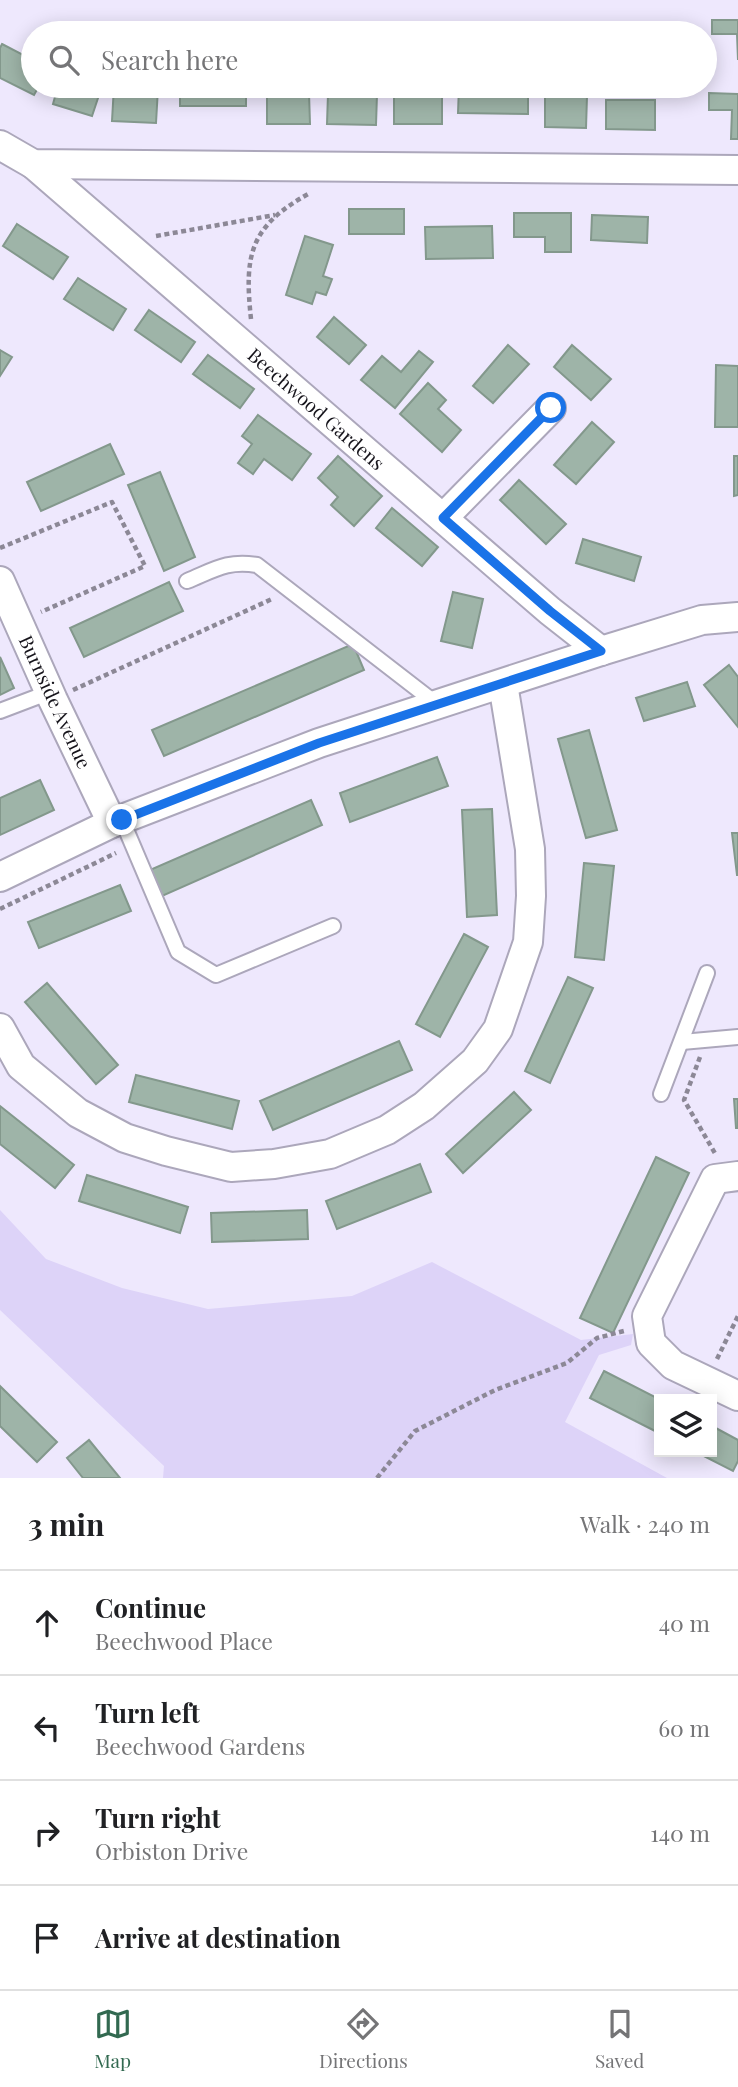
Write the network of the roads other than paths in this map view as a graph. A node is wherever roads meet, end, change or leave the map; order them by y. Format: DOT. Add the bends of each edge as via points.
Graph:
graph roads {
  1 [pos="0,145"];
  2 [pos="33,164"];
  3 [pos="738,170"];
  4 [pos="551,408"];
  5 [pos="443,518"];
  6 [pos="0,581"];
  7 [pos="187,581"];
  8 [pos="738,617"];
  9 [pos="601,651"];
  10 [pos="503,684"];
  11 [pos="51,696"];
  12 [pos="438,705"];
  13 [pos="0,712"];
  14 [pos="117,821"];
  15 [pos="0,877"];
  16 [pos="333,926"];
  17 [pos="707,973"];
  18 [pos="0,1028"];
  19 [pos="738,1037"];
  20 [pos="682,1042"];
  21 [pos="661,1094"];
  22 [pos="734,1177"];
  23 [pos="738,1396"];
  1 -- 2 [label="street, Beechwood Gardens"];
  2 -- 3 [label="street, Beechwood Gardens"];
  2 -- 5 [label="street, Beechwood Gardens"];
  4 -- 5 [label="street"];
  5 -- 9 [label="street, Beechwood Gardens"];
  6 -- 11 [label="street, Burnside Avenue"];
  7 -- 12 [label="lane" via="228,564 257,565"];
  8 -- 9 [label="street" via="702,620"];
  9 -- 10 [label="street"];
  10 -- 12 [label="street"];
  10 -- 18 [label="street" via="530,849 528,942 498,1029 475,1062 424,1106 387,1130 330,1154 231,1167 125,1138 78,1113 21,1066"];
  11 -- 13 [label="lane"];
  11 -- 14 [label="street, Burnside Avenue"];
  12 -- 14 [label="street" via="319,743"];
  14 -- 15 [label="street"];
  14 -- 16 [label="lane" via="133,845 178,952 216,975"];
  17 -- 20 [label="lane"];
  19 -- 20 [label="lane"];
  20 -- 21 [label="lane"];
  22 -- 23 [label="street" via="715,1179 648,1316 651,1343 673,1365"];
}
